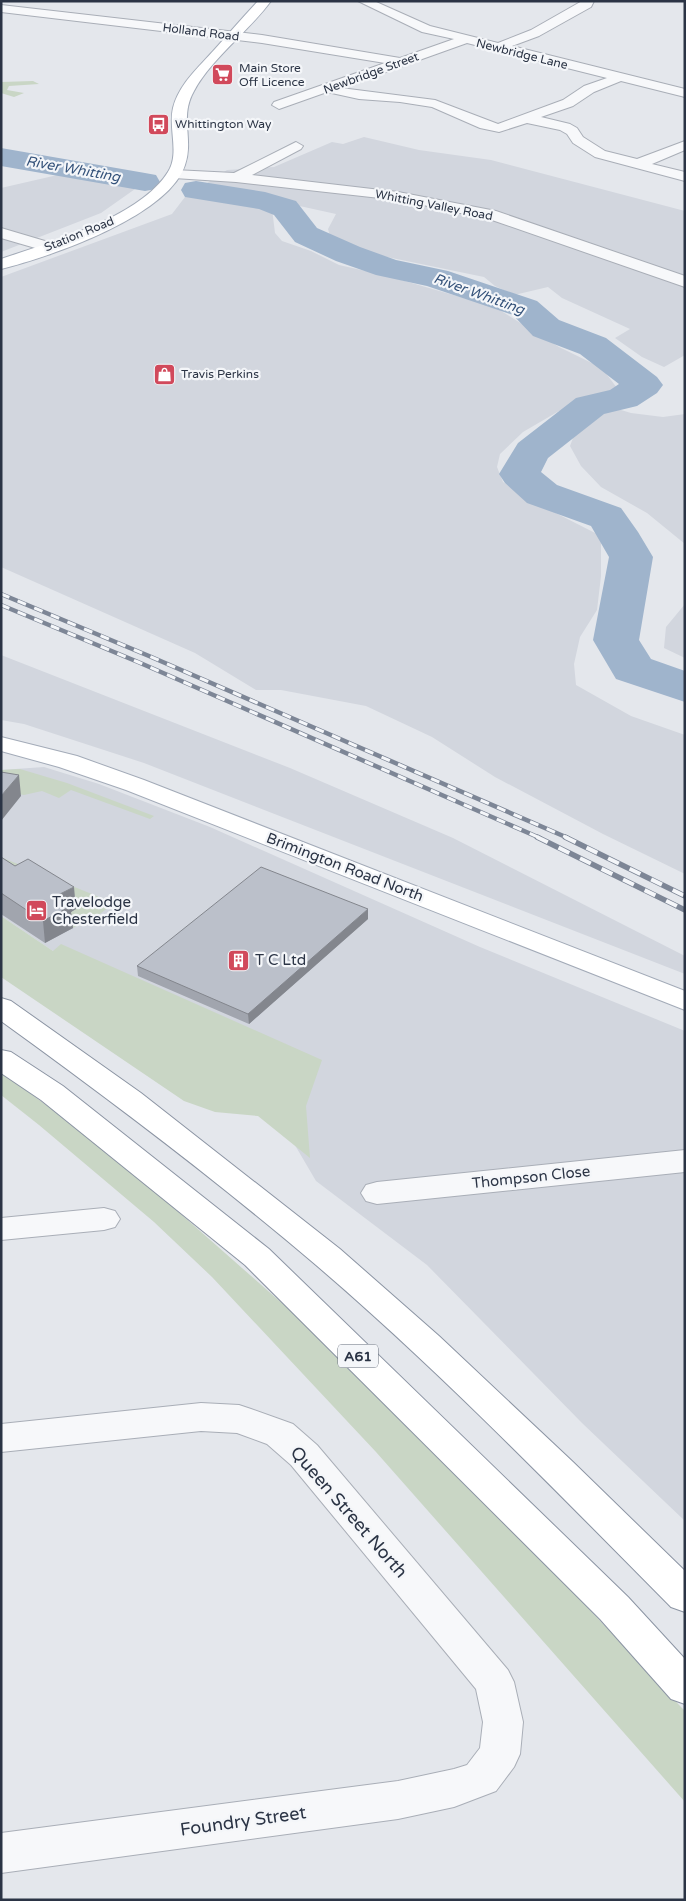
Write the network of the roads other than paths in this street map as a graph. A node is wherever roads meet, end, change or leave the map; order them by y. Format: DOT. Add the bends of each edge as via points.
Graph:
graph roads {
  1 [pos="265,1"];
  2 [pos="364,1"];
  3 [pos="588,1"];
  4 [pos="1,8"];
  5 [pos="232,36"];
  6 [pos="464,40"];
  7 [pos="497,48"];
  8 [pos="400,62"];
  9 [pos="617,78"];
  10 [pos="329,88"];
  11 [pos="685,93"];
  12 [pos="279,105"];
  13 [pos="525,118"];
  14 [pos="499,128"];
  15 [pos="520,136"];
  16 [pos="562,140"];
  17 [pos="578,140"];
  18 [pos="685,145"];
  19 [pos="296,146"];
  20 [pos="638,164"];
  21 [pos="174,174"];
  22 [pos="685,177"];
  23 [pos="236,178"];
  24 [pos="1,233"];
  25 [pos="49,247"];
  26 [pos="1,264"];
  27 [pos="685,282"];
  28 [pos="1,744"];
  29 [pos="685,1001"];
  30 [pos="1,1007"];
  31 [pos="1,1059"];
  32 [pos="685,1161"];
  33 [pos="377,1193"];
  34 [pos="104,1219"];
  35 [pos="1,1229"];
  36 [pos="1,1438"];
  37 [pos="685,1596"];
  38 [pos="685,1687"];
  39 [pos="481,1778"];
  40 [pos="1,1854"];
  1 -- 5 [label="main road"];
  2 -- 6 [label="street, Newbridge Lane" via="426,29"];
  3 -- 7 [label="street" via="587,5 535,33"];
  4 -- 5 [label="street, Holland Road"];
  5 -- 8 [label="street, Holland Road"];
  5 -- 21 [label="main road" via="196,76 180,108 182,148"];
  6 -- 7 [label="street, Newbridge Lane"];
  6 -- 8 [label="street, Newbridge Street"];
  7 -- 9 [label="street, Newbridge Lane"];
  8 -- 10 [label="street, Newbridge Street"];
  9 -- 11 [label="street, Newbridge Lane"];
  9 -- 13 [label="street" via="589,89 568,103"];
  10 -- 12 [label="street, Newbridge Street"];
  10 -- 14 [label="street" via="435,104"];
  13 -- 14 [label="street"];
  13 -- 17 [label="street" via="565,128 572,131"];
  14 -- 15 [label="street"];
  16 -- 17 [label="street"];
  17 -- 20 [label="street" via="600,154"];
  18 -- 20 [label="street"];
  19 -- 23 [label="street"];
  20 -- 22 [label="street"];
  21 -- 23 [label="street, Whitting Valley Road"];
  21 -- 25 [label="main road, Station Road" via="154,195 111,223"];
  23 -- 27 [label="street, Whitting Valley Road" via="398,196 496,216"];
  24 -- 25 [label="street"];
  25 -- 26 [label="main road, Station Road"];
  28 -- 29 [label="main road, Brimington Road North" via="73,763 167,798"];
  30 -- 37 [label="main road" via="130,1100 328,1256 441,1358"];
  31 -- 38 [label="main road, A61" via="52,1093 257,1257 614,1608"];
  32 -- 33 [label="street, Thompson Close"];
  34 -- 35 [label="street"];
  36 -- 39 [label="street, Queen Street North" via="201,1417 239,1419 280,1434 304,1455 494,1682 504,1722 500,1754"];
  39 -- 40 [label="street, Foundry Street" via="454,1788 398,1800"];
}
